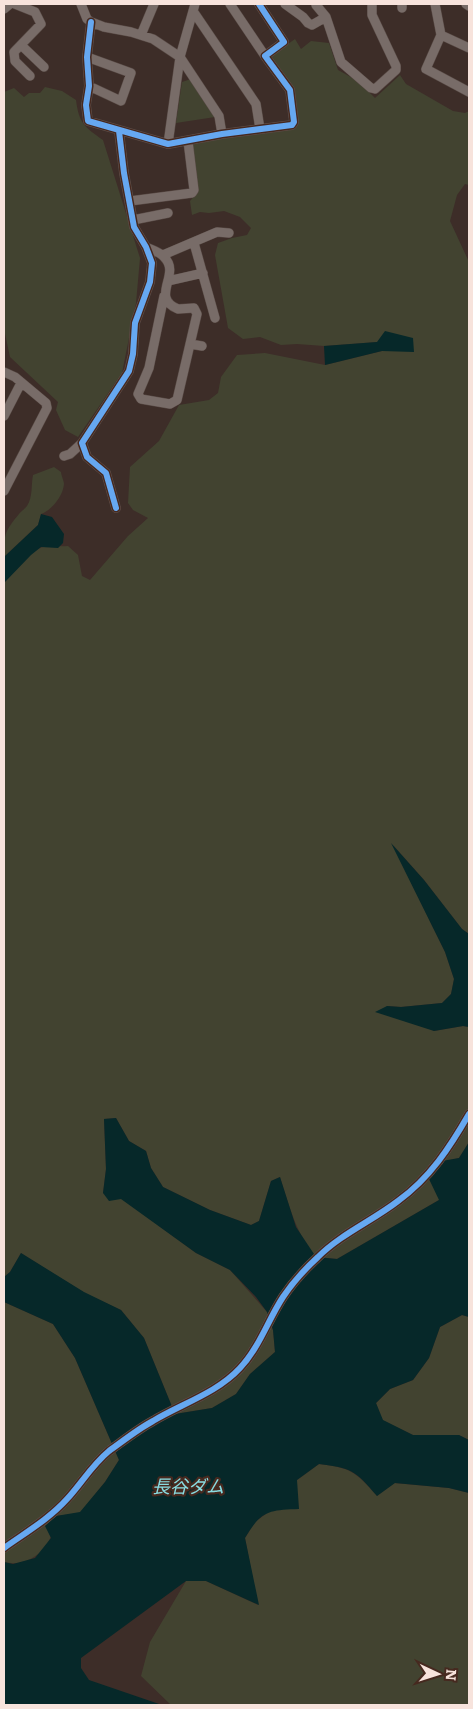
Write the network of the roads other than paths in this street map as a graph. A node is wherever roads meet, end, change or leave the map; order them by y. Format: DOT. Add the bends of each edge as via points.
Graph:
graph roads {
  1 [pos="10,4"];
  2 [pos="15,4"];
  3 [pos="81,4"];
  4 [pos="154,4"];
  5 [pos="230,4"];
  6 [pos="259,4"];
  7 [pos="285,4"];
  8 [pos="318,4"];
  9 [pos="372,4"];
  10 [pos="435,4"];
  11 [pos="466,4"];
  12 [pos="469,6"];
  13 [pos="194,7"];
  14 [pos="4,8"];
  15 [pos="326,17"];
  16 [pos="91,22"];
  17 [pos="141,35"];
  18 [pos="440,35"];
  19 [pos="21,45"];
  20 [pos="468,45"];
  21 [pos="265,56"];
  22 [pos="87,57"];
  23 [pos="180,57"];
  24 [pos="44,67"];
  25 [pos="30,76"];
  26 [pos="89,86"];
  27 [pos="469,92"];
  28 [pos="260,129"];
  29 [pos="118,130"];
  30 [pos="222,134"];
  31 [pos="188,141"];
  32 [pos="168,144"];
  33 [pos="130,201"];
  34 [pos="168,213"];
  35 [pos="133,220"];
  36 [pos="229,233"];
  37 [pos="194,243"];
  38 [pos="146,247"];
  39 [pos="163,255"];
  40 [pos="203,273"];
  41 [pos="168,281"];
  42 [pos="164,296"];
  43 [pos="215,318"];
  44 [pos="190,344"];
  45 [pos="202,346"];
  46 [pos="4,372"];
  47 [pos="21,383"];
  48 [pos="4,416"];
  49 [pos="82,443"];
  50 [pos="64,456"];
  51 [pos="6,480"];
  52 [pos="4,491"];
  53 [pos="116,508"];
  54 [pos="469,1114"];
  55 [pos="4,1548"];
  1 -- 14 [label="street"];
  2 -- 19 [label="street" via="35,12 41,24"];
  3 -- 16 [label="street" via="86,19"];
  4 -- 17 [label="street"];
  5 -- 21 [label="street"];
  6 -- 21 [label="street" via="284,42"];
  7 -- 15 [label="street" via="312,25"];
  8 -- 15 [label="street"];
  9 -- 15 [label="street" via="372,15 396,70 375,89 341,62"];
  10 -- 18 [label="street"];
  11 -- 12 [label="street"];
  13 -- 23 [label="street"];
  13 -- 28 [label="street" via="256,104"];
  16 -- 17 [label="street"];
  16 -- 22 [label="street"];
  17 -- 23 [label="street"];
  18 -- 20 [label="street"];
  18 -- 27 [label="street" via="426,69"];
  19 -- 24 [label="street"];
  19 -- 25 [label="street" via="14,52 15,61"];
  21 -- 28 [label="street" via="290,90 294,122 292,125"];
  22 -- 26 [label="street"];
  22 -- 26 [label="street" via="131,73 121,101"];
  23 -- 30 [label="street" via="219,116"];
  23 -- 32 [label="street"];
  26 -- 29 [label="street" via="88,121"];
  28 -- 30 [label="street"];
  29 -- 32 [label="street"];
  29 -- 33 [label="street"];
  30 -- 31 [label="street"];
  31 -- 32 [label="street"];
  31 -- 33 [label="street" via="192,193"];
  33 -- 35 [label="street"];
  34 -- 35 [label="street"];
  35 -- 38 [label="street"];
  36 -- 37 [label="street" via="217,232"];
  37 -- 39 [label="street"];
  37 -- 40 [label="street"];
  38 -- 39 [label="street"];
  38 -- 49 [label="street" via="152,263 150,282 135,322 134,354 129,371"];
  39 -- 41 [label="street" via="170,267"];
  40 -- 41 [label="street"];
  40 -- 43 [label="street"];
  41 -- 42 [label="street"];
  42 -- 44 [label="street" via="174,308 196,310"];
  42 -- 44 [label="street" via="149,368 138,394 141,399 170,404 177,400"];
  44 -- 45 [label="street"];
  46 -- 47 [label="street"];
  47 -- 48 [label="street"];
  47 -- 51 [label="street" via="46,403 47,408"];
  49 -- 50 [label="street"];
  49 -- 53 [label="street" via="87,457 106,473"];
  51 -- 52 [label="street"];
  54 -- 55 [label="street" via="448,1150 417,1187 329,1246 302,1272 240,1368 227,1380 151,1422 108,1453 66,1500"];
}
